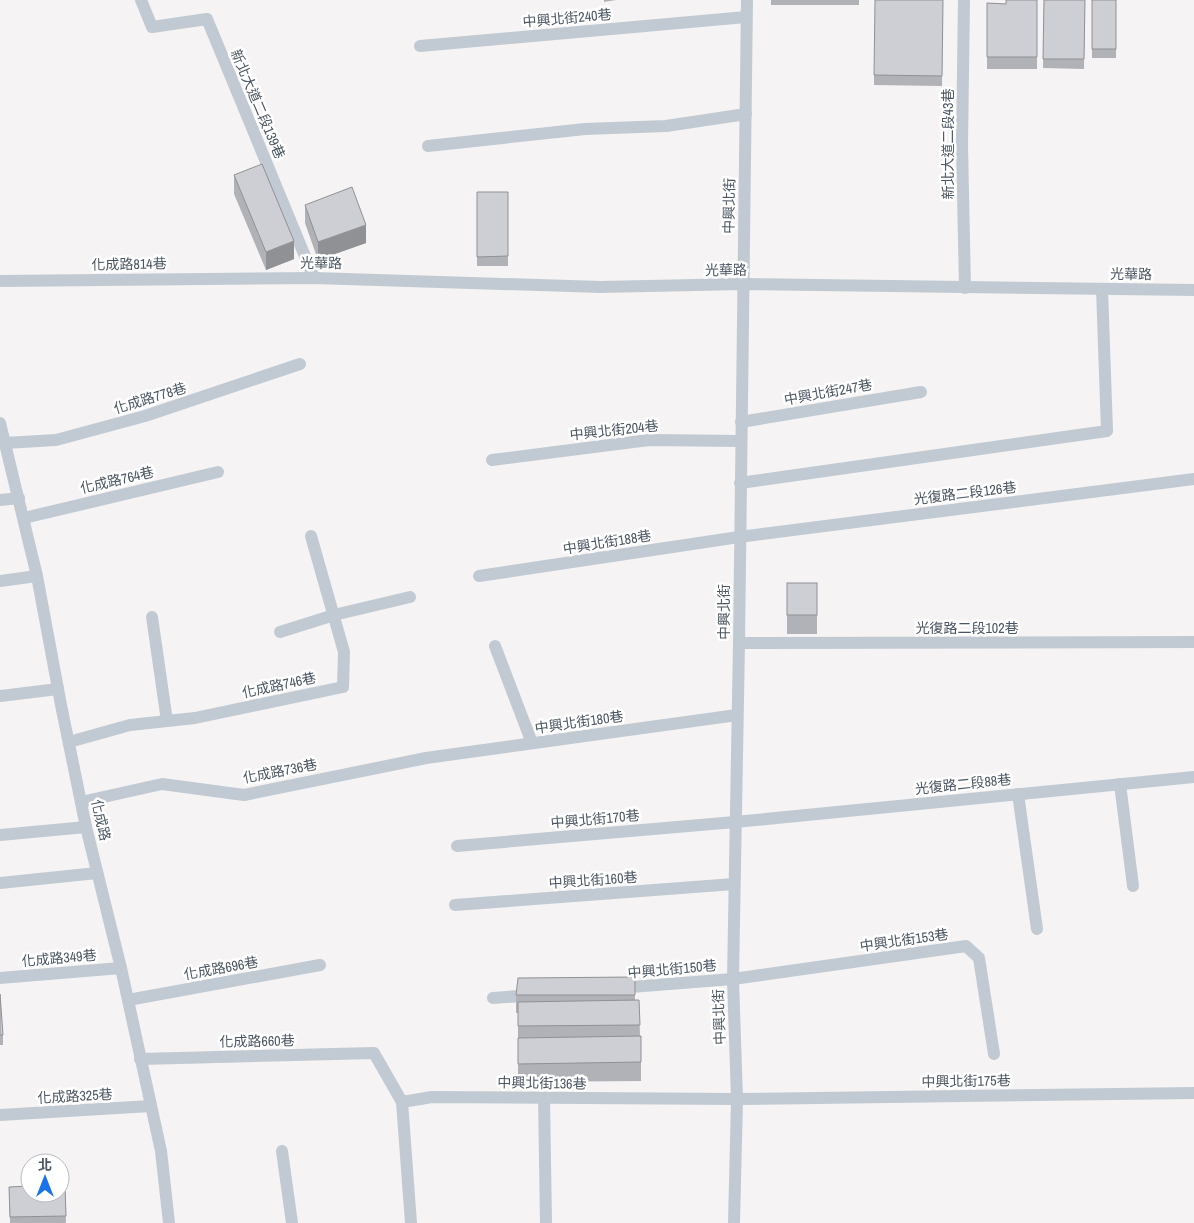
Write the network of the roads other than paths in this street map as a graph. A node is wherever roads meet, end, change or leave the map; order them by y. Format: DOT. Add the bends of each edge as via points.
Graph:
graph roads {
  1 [pos="141,0"];
  2 [pos="746,0"];
  3 [pos="964,0"];
  4 [pos="746,17"];
  5 [pos="420,46"];
  6 [pos="746,114"];
  7 [pos="428,146"];
  8 [pos="258,278"];
  9 [pos="314,278"];
  10 [pos="0,281"];
  11 [pos="742,284"];
  12 [pos="965,288"];
  13 [pos="1102,289"];
  14 [pos="1194,290"];
  15 [pos="300,364"];
  16 [pos="920,392"];
  17 [pos="741,422"];
  18 [pos="0,424"];
  19 [pos="741,441"];
  20 [pos="5,443"];
  21 [pos="492,460"];
  22 [pos="218,472"];
  23 [pos="1194,480"];
  24 [pos="740,482"];
  25 [pos="19,498"];
  26 [pos="0,500"];
  27 [pos="24,518"];
  28 [pos="311,536"];
  29 [pos="739,537"];
  30 [pos="37,576"];
  31 [pos="479,576"];
  32 [pos="0,580"];
  33 [pos="410,597"];
  34 [pos="334,615"];
  35 [pos="152,617"];
  36 [pos="280,632"];
  37 [pos="1194,642"];
  38 [pos="739,643"];
  39 [pos="495,646"];
  40 [pos="58,689"];
  41 [pos="0,696"];
  42 [pos="737,715"];
  43 [pos="167,720"];
  44 [pos="69,742"];
  45 [pos="532,743"];
  46 [pos="426,758"];
  47 [pos="1194,777"];
  48 [pos="1120,784"];
  49 [pos="1018,794"];
  50 [pos="81,802"];
  51 [pos="735,822"];
  52 [pos="86,827"];
  53 [pos="0,835"];
  54 [pos="457,846"];
  55 [pos="97,873"];
  56 [pos="0,883"];
  57 [pos="734,884"];
  58 [pos="1133,886"];
  59 [pos="455,905"];
  60 [pos="1037,929"];
  61 [pos="320,965"];
  62 [pos="121,968"];
  63 [pos="0,978"];
  64 [pos="733,979"];
  65 [pos="608,989"];
  66 [pos="541,994"];
  67 [pos="494,998"];
  68 [pos="128,1000"];
  69 [pos="994,1054"];
  70 [pos="140,1059"];
  71 [pos="1194,1093"];
  72 [pos="544,1098"];
  73 [pos="738,1099"];
  74 [pos="402,1102"];
  75 [pos="151,1106"];
  76 [pos="0,1115"];
  77 [pos="282,1151"];
  78 [pos="169,1223"];
  79 [pos="292,1223"];
  80 [pos="411,1223"];
  81 [pos="546,1223"];
  82 [pos="734,1223"];
  1 -- 9 [label="street, 新北大道二段139巷" via="152,27 207,19"];
  2 -- 4 [label="street, 中興北街"];
  3 -- 12 [label="street, 新北大道二段43巷" via="962,145"];
  4 -- 5 [label="street, 中興北街240巷"];
  4 -- 6 [label="street, 中興北街"];
  6 -- 7 [label="street" via="666,126 585,129"];
  6 -- 11 [label="street, 中興北街"];
  8 -- 9 [label="street, 光華路"];
  8 -- 10 [label="street, 化成路814巷"];
  9 -- 11 [label="street, 光華路" via="601,287"];
  11 -- 12 [label="street, 光華路"];
  11 -- 17 [label="street, 中興北街"];
  12 -- 13 [label="street, 光華路"];
  13 -- 14 [label="street, 光華路"];
  13 -- 24 [label="street" via="1107,431"];
  15 -- 20 [label="street, 化成路778巷" via="145,416 56,440"];
  16 -- 17 [label="street, 中興北街247巷"];
  17 -- 19 [label="street, 中興北街"];
  18 -- 20 [label="street, 化成路"];
  19 -- 21 [label="street, 中興北街204巷" via="649,440"];
  19 -- 24 [label="street, 中興北街"];
  20 -- 25 [label="street, 化成路"];
  22 -- 27 [label="street, 化成路764巷"];
  23 -- 29 [label="street, 光復路二段126巷"];
  24 -- 29 [label="street, 中興北街"];
  25 -- 26 [label="street"];
  25 -- 27 [label="street, 化成路"];
  27 -- 30 [label="street, 化成路"];
  28 -- 34 [label="street, 化成路746巷"];
  29 -- 31 [label="street, 中興北街188巷"];
  29 -- 38 [label="street, 中興北街"];
  30 -- 32 [label="street"];
  30 -- 40 [label="street, 化成路"];
  33 -- 34 [label="street"];
  34 -- 36 [label="street"];
  34 -- 43 [label="street, 化成路746巷" via="344,652 343,687 195,718"];
  35 -- 43 [label="street"];
  37 -- 38 [label="street, 光復路二段102巷"];
  38 -- 42 [label="street, 中興北街"];
  39 -- 45 [label="street"];
  40 -- 41 [label="street"];
  40 -- 44 [label="street, 化成路"];
  42 -- 45 [label="street, 中興北街180巷"];
  42 -- 51 [label="street, 中興北街"];
  43 -- 44 [label="street, 化成路746巷" via="130,724"];
  44 -- 50 [label="street, 化成路"];
  45 -- 46 [label="street, 中興北街180巷"];
  46 -- 50 [label="street, 化成路736巷" via="244,795 162,784"];
  47 -- 48 [label="street, 光復路二段88巷"];
  48 -- 49 [label="street, 光復路二段88巷"];
  48 -- 58 [label="street"];
  49 -- 51 [label="street, 光復路二段88巷"];
  49 -- 60 [label="street"];
  50 -- 52 [label="street, 化成路"];
  51 -- 54 [label="street, 中興北街170巷"];
  51 -- 57 [label="street, 中興北街"];
  52 -- 53 [label="street"];
  52 -- 55 [label="street, 化成路"];
  55 -- 56 [label="street"];
  55 -- 62 [label="street, 化成路"];
  57 -- 59 [label="street, 中興北街160巷"];
  57 -- 64 [label="street, 中興北街"];
  61 -- 68 [label="street, 化成路696巷"];
  62 -- 63 [label="street, 化成路349巷"];
  62 -- 68 [label="street, 化成路"];
  64 -- 65 [label="street, 中興北街150巷"];
  64 -- 69 [label="street, 中興北街153巷" via="966,946 979,958"];
  64 -- 73 [label="street, 中興北街"];
  66 -- 67 [label="street"];
  68 -- 70 [label="street, 化成路"];
  70 -- 74 [label="street, 化成路660巷" via="374,1054"];
  70 -- 75 [label="street, 化成路"];
  71 -- 73 [label="street, 中興北街175巷"];
  72 -- 73 [label="street, 中興北街136巷"];
  72 -- 74 [label="street, 中興北街136巷" via="432,1097"];
  72 -- 81 [label="street"];
  73 -- 82 [label="street, 中興北街"];
  74 -- 80 [label="street"];
  75 -- 76 [label="street, 化成路325巷"];
  75 -- 78 [label="street, 化成路" via="161,1151"];
  77 -- 79 [label="street"];
}
